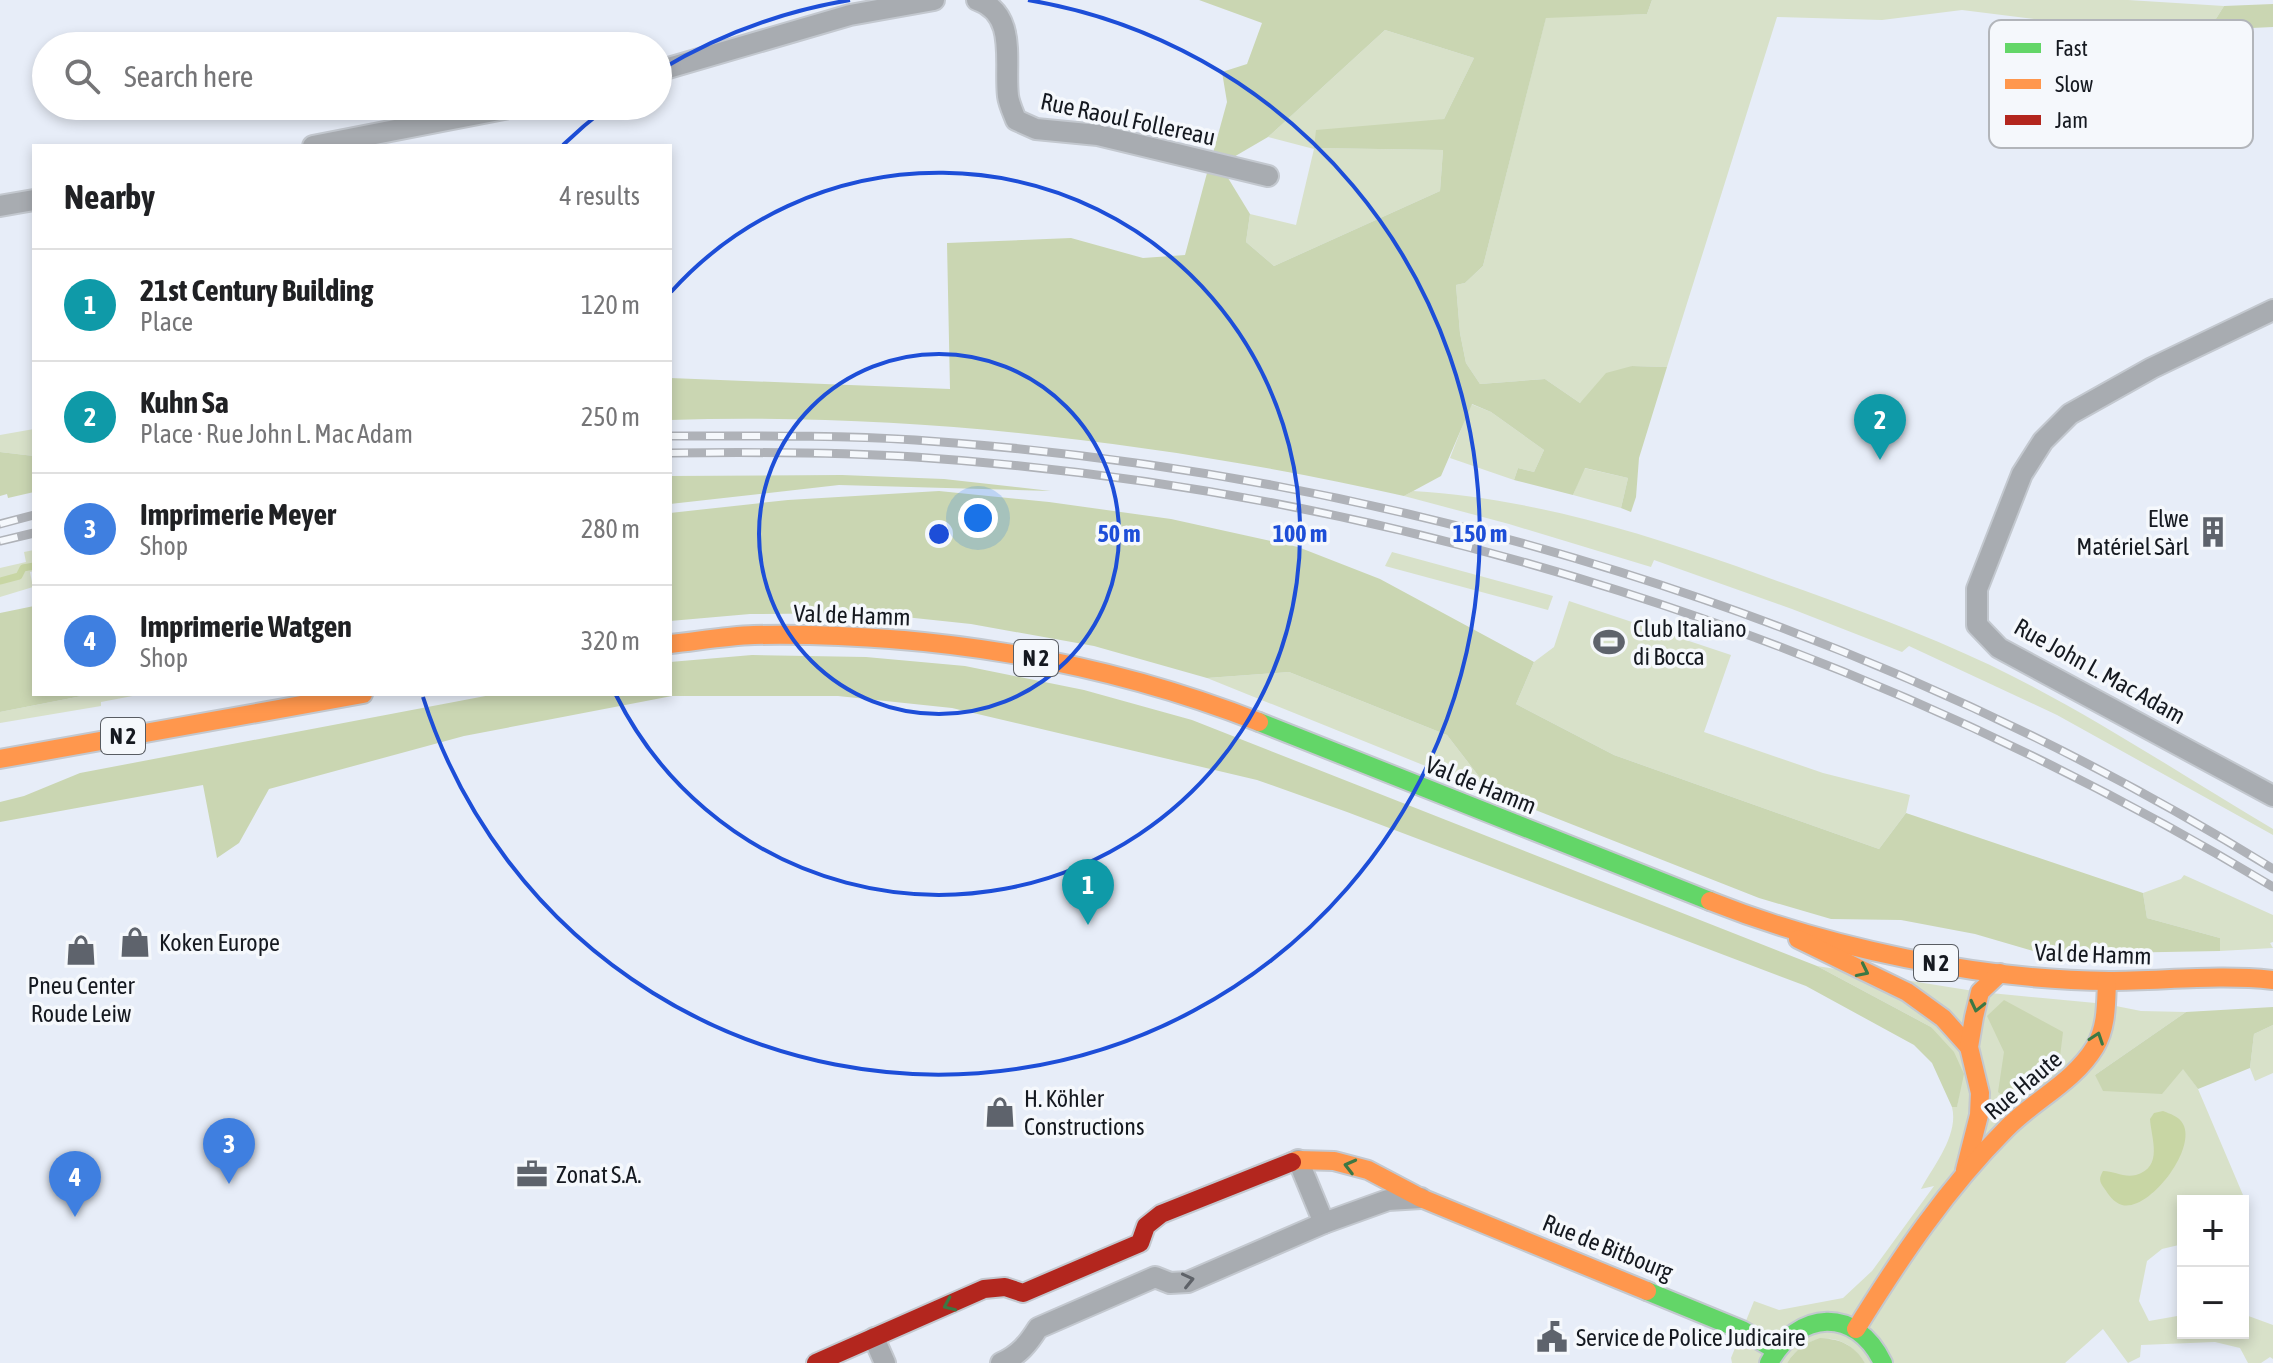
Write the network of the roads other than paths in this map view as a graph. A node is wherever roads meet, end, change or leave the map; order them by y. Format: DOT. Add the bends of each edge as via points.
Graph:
graph roads {
  1 [pos="934,0"];
  2 [pos="977,0"];
  3 [pos="672,67"];
  4 [pos="447,120"];
  5 [pos="323,144"];
  6 [pos="1268,176"];
  7 [pos="32,200"];
  8 [pos="0,206"];
  9 [pos="2273,310"];
  10 [pos="672,644"];
  11 [pos="352,696"];
  12 [pos="0,759"];
  13 [pos="2273,796"];
  14 [pos="1768,924"];
  15 [pos="2000,973"];
  16 [pos="2273,980"];
  17 [pos="2107,981"];
  18 [pos="1969,1047"];
  19 [pos="1298,1160"];
  20 [pos="1965,1171"];
  21 [pos="1421,1198"];
  22 [pos="1324,1223"];
  23 [pos="1140,1243"];
  24 [pos="1079,1269"];
  25 [pos="1155,1277"];
  26 [pos="1023,1293"];
  27 [pos="1095,1303"];
  28 [pos="1038,1328"];
  29 [pos="1856,1329"];
  30 [pos="874,1338"];
  31 [pos="1771,1356"];
  32 [pos="816,1363"];
  33 [pos="885,1363"];
  34 [pos="1001,1363"];
  35 [pos="1883,1363"];
  1 -- 3 [label="street" via="850,15"];
  2 -- 6 [label="street, Rue Raoul Follereau" via="999,16 1008,38 1008,96 1016,120 1036,129 1098,135"];
  4 -- 5 [label="street"];
  7 -- 8 [label="street"];
  9 -- 13 [label="street, Rue John L. Mac Adam" via="2070,414 2043,441 2022,474 1977,589 1977,625 1999,648"];
  10 -- 14 [label="main road, Val de Hamm / N 2" via="752,635 867,637 969,646 1089,668 1201,699"];
  11 -- 12 [label="main road, N 2"];
  14 -- 15 [label="main road, Val de Hamm / N 2" via="1923,961"];
  14 -- 18 [label="main road, Rue Haute, one-way" via="1907,992 1943,1018"];
  15 -- 17 [label="main road, Val de Hamm / N 2"];
  15 -- 18 [label="main road, Rue Haute, one-way" via="1980,992"];
  16 -- 17 [label="main road, Val de Hamm / N 2"];
  20 -- 17 [label="main road, Rue Haute, one-way" via="2018,1116 2083,1066 2098,1043"];
  18 -- 20 [label="main road, Rue Haute" via="1980,1093"];
  21 -- 19 [label="main road, Rue de Bitbourg, one-way" via="1368,1170 1334,1161"];
  19 -- 22 [label="street"];
  19 -- 23 [label="main road, Rue de Bitbourg" via="1161,1214 1146,1226"];
  20 -- 29 [label="main road, Rue Haute"];
  21 -- 22 [label="street, Rue de Bitbourg" via="1388,1200"];
  21 -- 31 [label="main road, Rue de Bitbourg" via="1742,1330"];
  25 -- 22 [label="street, Rue de Bitbourg, one-way" via="1188,1282"];
  23 -- 24 [label="main road, Rue de Bitbourg"];
  23 -- 25 [label="street"];
  24 -- 26 [label="main road, Rue de Bitbourg"];
  24 -- 27 [label="street"];
  25 -- 27 [label="street, Rue de Bitbourg"];
  26 -- 28 [label="street"];
  26 -- 30 [label="main road, Rue de Bitbourg, one-way" via="1005,1287 984,1289"];
  27 -- 28 [label="street, Rue de Bitbourg"];
  28 -- 34 [label="street, Rue de Bitbourg" via="1015,1357"];
  29 -- 31 [label="main road" via="1834,1321 1811,1322 1790,1332"];
  29 -- 35 [label="main road"];
  30 -- 32 [label="main road, Rue de Bitbourg"];
  30 -- 33 [label="street"];
}
